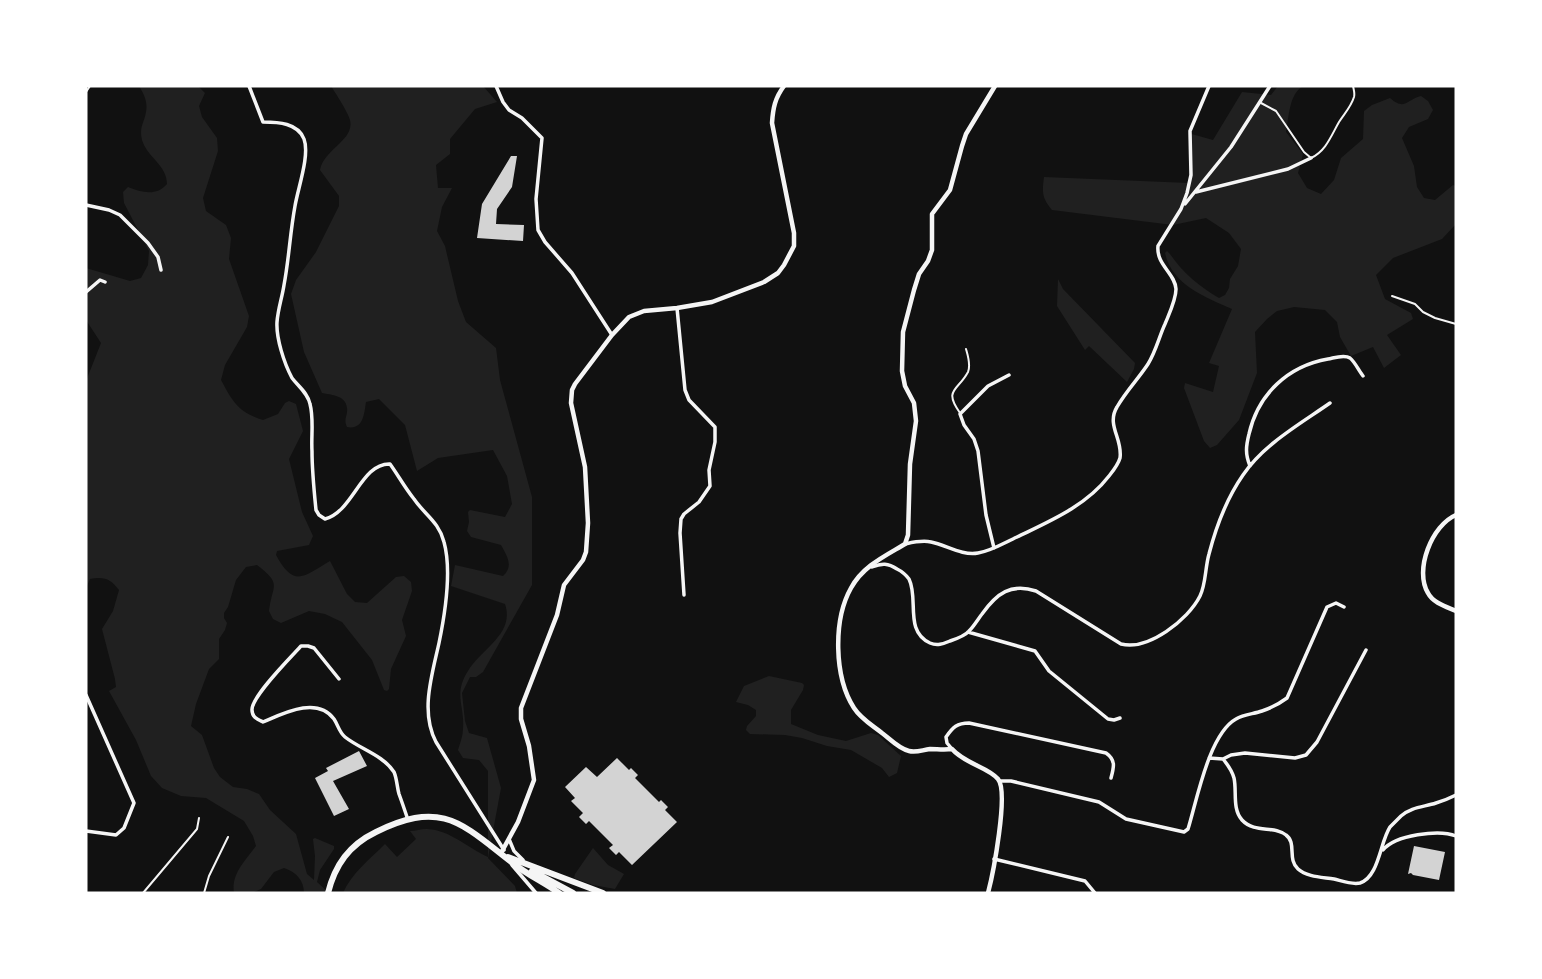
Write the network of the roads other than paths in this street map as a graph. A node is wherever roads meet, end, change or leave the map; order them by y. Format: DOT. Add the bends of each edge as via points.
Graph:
graph roads {
  1 [pos="90,86"];
  2 [pos="249,86"];
  3 [pos="496,86"];
  4 [pos="784,86"];
  5 [pos="995,86"];
  6 [pos="1209,86"];
  7 [pos="1270,86"];
  8 [pos="1353,86"];
  9 [pos="86,92"];
  10 [pos="1260,103"];
  11 [pos="1311,158"];
  12 [pos="1194,193"];
  13 [pos="86,205"];
  14 [pos="1181,209"];
  15 [pos="161,270"];
  16 [pos="105,282"];
  17 [pos="86,292"];
  18 [pos="1392,296"];
  19 [pos="677,308"];
  20 [pos="1456,324"];
  21 [pos="612,335"];
  22 [pos="966,349"];
  23 [pos="1009,375"];
  24 [pos="1363,376"];
  25 [pos="1330,403"];
  26 [pos="960,414"];
  27 [pos="1250,466"];
  28 [pos="1456,516"];
  29 [pos="905,544"];
  30 [pos="994,548"];
  31 [pos="863,572"];
  32 [pos="684,595"];
  33 [pos="1344,607"];
  34 [pos="1456,611"];
  35 [pos="968,632"];
  36 [pos="1366,650"];
  37 [pos="340,679"];
  38 [pos="86,695"];
  39 [pos="1120,718"];
  40 [pos="952,749"];
  41 [pos="1209,758"];
  42 [pos="1223,760"];
  43 [pos="1111,778"];
  44 [pos="1000,781"];
  45 [pos="1456,795"];
  46 [pos="199,818"];
  47 [pos="408,820"];
  48 [pos="86,831"];
  49 [pos="1456,836"];
  50 [pos="228,837"];
  51 [pos="509,839"];
  52 [pos="504,853"];
  53 [pos="1379,855"];
  54 [pos="995,859"];
  55 [pos="527,864"];
  56 [pos="144,893"];
  57 [pos="204,893"];
  58 [pos="328,893"];
  59 [pos="536,893"];
  60 [pos="559,893"];
  61 [pos="573,893"];
  62 [pos="603,893"];
  63 [pos="988,893"];
  64 [pos="1095,893"];
  1 -- 9 [label="lane"];
  2 -- 52 [label="street" via="263,122 297,128 307,152 277,326 288,369 310,402 316,510 325,519 334,516 369,474 385,463 439,528 447,575 430,680 429,724"];
  3 -- 21 [label="street" via="509,110 542,138 538,230"];
  4 -- 19 [label="street" via="776,98 772,123 794,233 790,256 778,273 764,282 712,302"];
  5 -- 29 [label="street" via="966,134 950,190 932,214 932,250 919,274 903,332 902,371 916,421"];
  6 -- 14 [label="street" via="1190,131 1191,175"];
  7 -- 10 [label="street"];
  8 -- 11 [label="lane" via="1350,107 1328,143"];
  10 -- 11 [label="lane" via="1276,111"];
  10 -- 12 [label="street"];
  11 -- 12 [label="street" via="1288,169"];
  12 -- 14 [label="street"];
  13 -- 15 [label="street" via="120,215 158,257"];
  14 -- 30 [label="street" via="1157,252 1176,290 1169,315 1149,363 1113,414 1120,457 1117,465 1081,503"];
  16 -- 17 [label="street"];
  18 -- 20 [label="lane"];
  19 -- 21 [label="street" via="637,313"];
  19 -- 32 [label="street" via="685,390 715,427 710,486 681,519"];
  21 -- 51 [label="street" via="572,390 586,467 586,552 564,585 521,708 534,780"];
  22 -- 26 [label="lane" via="968,372 952,395"];
  23 -- 26 [label="street" via="988,386"];
  24 -- 27 [label="street" via="1344,356 1289,373 1256,411 1245,450"];
  25 -- 27 [label="street" via="1274,442"];
  26 -- 30 [label="street" via="978,451"];
  27 -- 35 [label="street" via="1222,515 1202,593 1165,633 1135,646 1121,644 1023,587 1006,590"];
  28 -- 34 [label="street" via="1434,534 1424,576 1428,595"];
  29 -- 30 [label="street" via="929,542 976,554"];
  29 -- 31 [label="street"];
  31 -- 35 [label="street" via="884,563 909,579 915,625 927,642 937,645"];
  31 -- 40 [label="street" via="848,594 838,636 838,659 848,698 862,718 905,750"];
  33 -- 41 [label="street" via="1336,603 1327,607 1287,698 1235,719"];
  35 -- 39 [label="street" via="1035,651 1049,671 1108,719"];
  36 -- 42 [label="street" via="1306,755 1245,753"];
  37 -- 47 [label="street" via="314,648 301,646 261,691 251,711 263,722 312,706 328,713 343,736 395,774"];
  38 -- 48 [label="street" via="134,803 124,828 116,835"];
  40 -- 43 [label="street" via="946,737 960,723 970,723 1106,753 1114,763"];
  40 -- 44 [label="street"];
  41 -- 42 [label="street"];
  41 -- 44 [label="street" via="1184,832 1126,818 1099,802"];
  42 -- 53 [label="street" via="1234,777 1239,816 1258,829 1286,834 1292,843 1293,863 1299,869 1361,883 1373,872"];
  44 -- 54 [label="street"];
  45 -- 53 [label="street" via="1402,815 1389,829"];
  46 -- 56 [label="lane" via="197,829"];
  47 -- 52 [label="main road" via="425,816 451,820"];
  47 -- 58 [label="main road" via="375,832 354,846 337,867"];
  49 -- 53 [label="street" via="1422,834 1396,840"];
  50 -- 57 [label="lane"];
  51 -- 52 [label="street"];
  51 -- 55 [label="street"];
  52 -- 55 [label="main road"];
  52 -- 59 [label="street"];
  52 -- 60 [label="main road"];
  52 -- 61 [label="main road"];
  54 -- 63 [label="street"];
  54 -- 64 [label="street" via="1085,881"];
  55 -- 62 [label="main road"];
}
